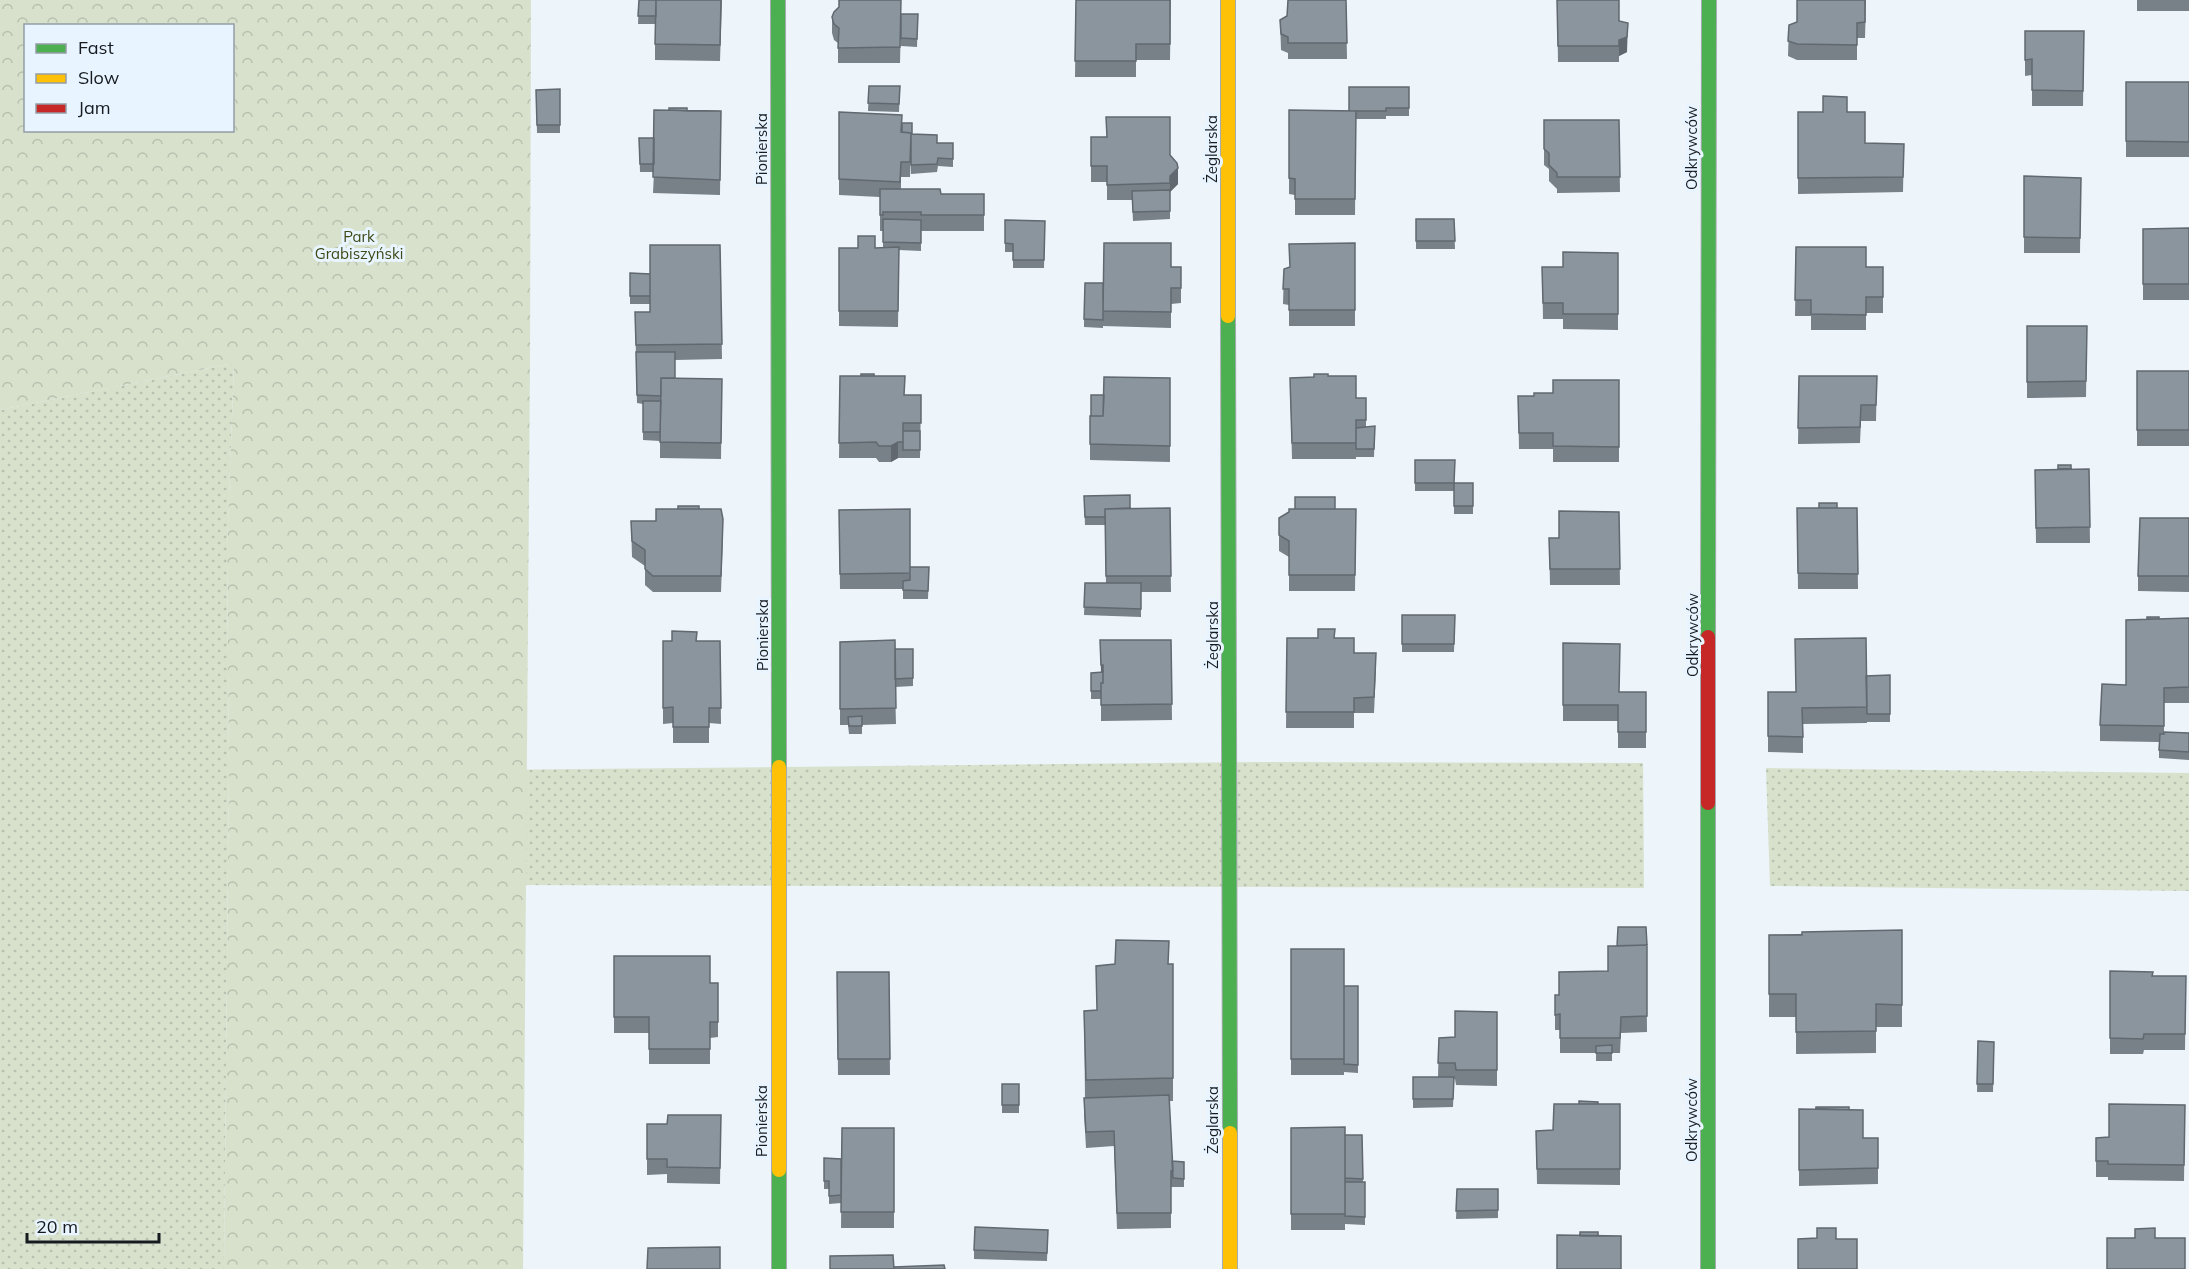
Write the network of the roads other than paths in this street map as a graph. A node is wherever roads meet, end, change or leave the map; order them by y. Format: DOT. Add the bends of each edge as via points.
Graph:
graph roads {
  1 [pos="778,0"];
  2 [pos="1228,0"];
  3 [pos="1709,0"];
  4 [pos="779,1269"];
  5 [pos="1230,1269"];
  6 [pos="1708,1269"];
  1 -- 4 [label="street, Pionierska"];
  2 -- 5 [label="street, Żeglarska"];
  3 -- 6 [label="street, Odkrywców"];
}
